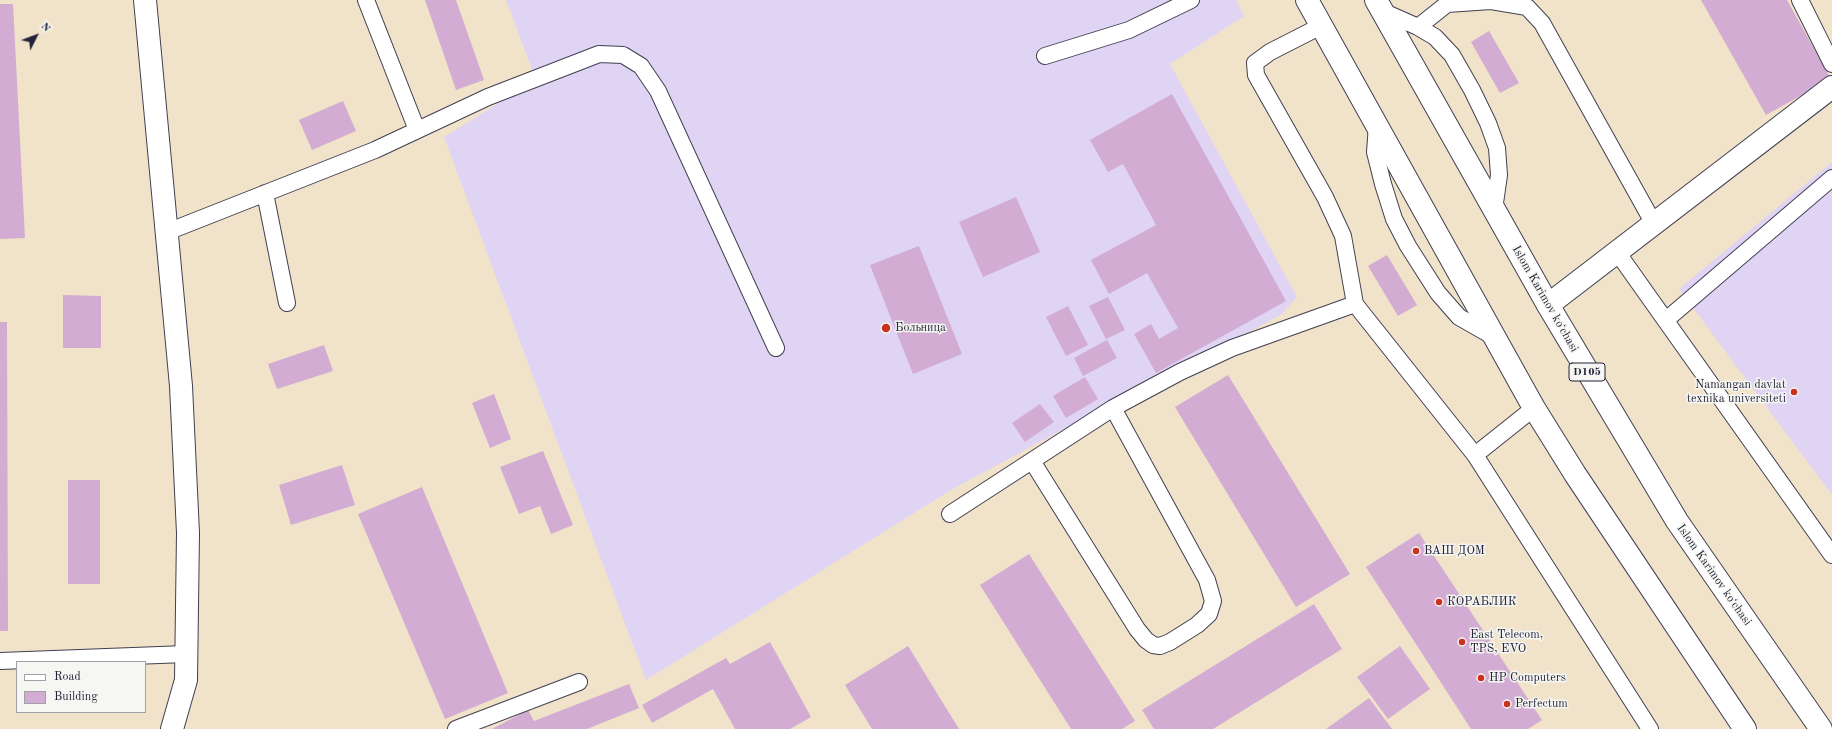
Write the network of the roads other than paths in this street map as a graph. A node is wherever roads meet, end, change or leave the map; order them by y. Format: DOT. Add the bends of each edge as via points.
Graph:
graph roads {
  1 [pos="145,0"];
  2 [pos="366,0"];
  3 [pos="1191,0"];
  4 [pos="1307,0"];
  5 [pos="1800,0"];
  6 [pos="1379,6"];
  7 [pos="1321,26"];
  8 [pos="1418,27"];
  9 [pos="1045,56"];
  10 [pos="1832,64"];
  11 [pos="1832,87"];
  12 [pos="1377,125"];
  13 [pos="417,130"];
  14 [pos="1832,178"];
  15 [pos="265,193"];
  16 [pos="1494,210"];
  17 [pos="1654,224"];
  18 [pos="167,232"];
  19 [pos="1617,252"];
  20 [pos="287,302"];
  21 [pos="1355,304"];
  22 [pos="1548,305"];
  23 [pos="1666,320"];
  24 [pos="1494,337"];
  25 [pos="776,348"];
  26 [pos="1113,408"];
  27 [pos="1534,408"];
  28 [pos="1475,455"];
  29 [pos="1032,461"];
  30 [pos="950,514"];
  31 [pos="1832,555"];
  32 [pos="186,654"];
  33 [pos="0,661"];
  34 [pos="579,682"];
  35 [pos="172,729"];
  36 [pos="456,729"];
  37 [pos="1650,729"];
  38 [pos="1745,729"];
  39 [pos="1821,729"];
  1 -- 18 [label="main road"];
  2 -- 13 [label="lane"];
  3 -- 9 [label="lane" via="1129,30"];
  4 -- 7 [label="main road"];
  5 -- 10 [label="lane"];
  6 -- 8 [label="lane"];
  6 -- 16 [label="main road, Islom Karimov koʻchasi / D105"];
  7 -- 12 [label="main road"];
  7 -- 21 [label="lane" via="1270,52 1255,63 1256,75 1344,236"];
  8 -- 16 [label="lane" via="1434,37 1452,55 1488,123 1497,148 1499,175"];
  8 -- 17 [label="lane" via="1447,4 1491,1 1527,7 1542,23"];
  11 -- 17 [label="main road"];
  12 -- 24 [label="main road"];
  12 -- 24 [label="lane" via="1376,152 1383,184 1394,219 1408,246 1435,288 1459,317"];
  13 -- 15 [label="lane" via="375,150"];
  13 -- 25 [label="lane" via="488,97 599,54 623,55 641,66 658,91"];
  14 -- 23 [label="lane"];
  15 -- 18 [label="lane"];
  15 -- 20 [label="lane"];
  16 -- 22 [label="main road, Islom Karimov koʻchasi / D105"];
  17 -- 19 [label="main road"];
  18 -- 32 [label="main road" via="181,386 188,533"];
  19 -- 22 [label="main road"];
  19 -- 23 [label="lane"];
  21 -- 26 [label="lane" via="1232,348"];
  21 -- 28 [label="lane"];
  22 -- 39 [label="main road, Islom Karimov koʻchasi / D105" via="1677,521"];
  23 -- 31 [label="lane"];
  24 -- 27 [label="main road"];
  26 -- 29 [label="lane"];
  26 -- 29 [label="lane" via="1207,580 1213,601 1209,614 1197,625 1160,646 1146,640"];
  27 -- 28 [label="lane"];
  27 -- 38 [label="main road"];
  28 -- 37 [label="lane"];
  29 -- 30 [label="lane"];
  32 -- 33 [label="lane"];
  32 -- 35 [label="main road" via="186,680"];
  34 -- 36 [label="lane"];
}
